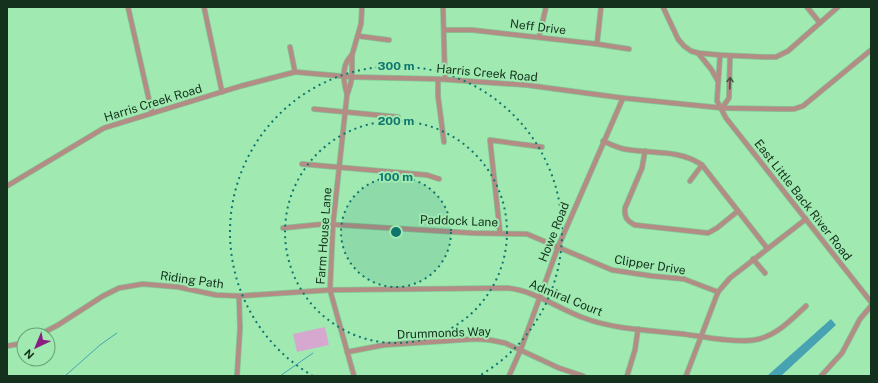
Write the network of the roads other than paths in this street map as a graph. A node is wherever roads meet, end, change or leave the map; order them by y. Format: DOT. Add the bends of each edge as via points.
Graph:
graph roads {
  1 [pos="128,7"];
  2 [pos="204,7"];
  3 [pos="362,7"];
  4 [pos="443,7"];
  5 [pos="546,7"];
  6 [pos="601,7"];
  7 [pos="663,7"];
  8 [pos="807,7"];
  9 [pos="838,7"];
  10 [pos="820,22"];
  11 [pos="444,30"];
  12 [pos="358,36"];
  13 [pos="539,37"];
  14 [pos="389,40"];
  15 [pos="597,44"];
  16 [pos="290,47"];
  17 [pos="629,49"];
  18 [pos="871,50"];
  19 [pos="698,53"];
  20 [pos="352,55"];
  21 [pos="720,55"];
  22 [pos="730,56"];
  23 [pos="295,72"];
  24 [pos="344,76"];
  25 [pos="352,77"];
  26 [pos="438,79"];
  27 [pos="445,79"];
  28 [pos="718,82"];
  29 [pos="222,92"];
  30 [pos="347,94"];
  31 [pos="623,98"];
  32 [pos="722,108"];
  33 [pos="314,109"];
  34 [pos="345,112"];
  35 [pos="152,113"];
  36 [pos="398,117"];
  37 [pos="603,141"];
  38 [pos="444,142"];
  39 [pos="542,148"];
  40 [pos="645,151"];
  41 [pos="302,164"];
  42 [pos="702,166"];
  43 [pos="339,168"];
  44 [pos="439,180"];
  45 [pos="690,181"];
  46 [pos="7,186"];
  47 [pos="738,211"];
  48 [pos="806,220"];
  49 [pos="333,224"];
  50 [pos="283,228"];
  51 [pos="500,233"];
  52 [pos="558,247"];
  53 [pos="767,248"];
  54 [pos="754,259"];
  55 [pos="764,273"];
  56 [pos="330,290"];
  57 [pos="718,292"];
  58 [pos="239,296"];
  59 [pos="539,298"];
  60 [pos="871,304"];
  61 [pos="806,306"];
  62 [pos="54,327"];
  63 [pos="638,329"];
  64 [pos="701,336"];
  65 [pos="521,350"];
  66 [pos="347,352"];
  67 [pos="237,376"];
  68 [pos="354,376"];
  69 [pos="509,376"];
  70 [pos="583,376"];
  71 [pos="627,376"];
  72 [pos="686,376"];
  73 [pos="821,376"];
  1 -- 35 [label="street"];
  2 -- 29 [label="street"];
  3 -- 12 [label="street"];
  4 -- 11 [label="street"];
  5 -- 13 [label="street"];
  6 -- 15 [label="street"];
  7 -- 19 [label="street" via="678,39 690,51"];
  8 -- 10 [label="street"];
  9 -- 10 [label="street"];
  10 -- 22 [label="street" via="776,57"];
  11 -- 13 [label="street, Neff Drive" via="472,30"];
  11 -- 27 [label="street"];
  12 -- 14 [label="street"];
  12 -- 20 [label="street"];
  13 -- 15 [label="street, Neff Drive"];
  15 -- 17 [label="street, Neff Drive"];
  16 -- 23 [label="street"];
  18 -- 32 [label="street, Harris Creek Road" via="803,106 782,110"];
  19 -- 21 [label="street"];
  19 -- 28 [label="street"];
  20 -- 24 [label="street" via="347,59"];
  20 -- 25 [label="street, Farm House Lane"];
  21 -- 22 [label="street"];
  21 -- 28 [label="street, East Little Back River Road"];
  32 -- 22 [label="street, one-way" via="729,98"];
  23 -- 24 [label="street, Harris Creek Road"];
  23 -- 29 [label="street, Harris Creek Road"];
  24 -- 25 [label="street, Harris Creek Road"];
  24 -- 30 [label="street, Farm House Lane"];
  25 -- 26 [label="street, Harris Creek Road"];
  25 -- 30 [label="street, Farm House Lane"];
  26 -- 27 [label="street, Harris Creek Road"];
  26 -- 38 [label="street"];
  27 -- 31 [label="street, Harris Creek Road" via="526,85"];
  28 -- 32 [label="street, East Little Back River Road" via="717,101"];
  29 -- 35 [label="street, Harris Creek Road"];
  30 -- 34 [label="street, Farm House Lane"];
  31 -- 32 [label="street, Harris Creek Road"];
  31 -- 37 [label="street, Howe Road"];
  32 -- 48 [label="street, East Little Back River Road" via="726,118"];
  33 -- 34 [label="street"];
  34 -- 36 [label="street"];
  34 -- 43 [label="street, Farm House Lane"];
  35 -- 46 [label="street, Harris Creek Road" via="104,128"];
  37 -- 40 [label="street" via="621,148"];
  37 -- 52 [label="street, Howe Road"];
  39 -- 51 [label="street" via="490,140"];
  40 -- 42 [label="street" via="688,157"];
  40 -- 47 [label="street" via="642,168 624,214 635,225 708,233"];
  41 -- 43 [label="street"];
  42 -- 45 [label="street"];
  42 -- 47 [label="street"];
  43 -- 44 [label="street" via="427,175"];
  43 -- 49 [label="street, Farm House Lane"];
  47 -- 53 [label="street"];
  48 -- 53 [label="street"];
  48 -- 60 [label="street, East Little Back River Road"];
  49 -- 50 [label="street, Paddock Lane"];
  49 -- 51 [label="street, Paddock Lane"];
  49 -- 56 [label="street, Farm House Lane"];
  51 -- 52 [label="street, Paddock Lane" via="527,234"];
  52 -- 57 [label="street, Clipper Drive" via="612,270 684,279"];
  52 -- 59 [label="street, Howe Road"];
  53 -- 54 [label="street"];
  54 -- 55 [label="street"];
  54 -- 57 [label="street" via="730,278"];
  56 -- 58 [label="street, Riding Path"];
  56 -- 59 [label="street, Admiral Court" via="508,288 522,290"];
  56 -- 66 [label="street, Farm House Lane"];
  57 -- 64 [label="street"];
  58 -- 62 [label="street, Riding Path" via="143,284 119,288"];
  58 -- 67 [label="street"];
  59 -- 63 [label="street, Admiral Court" via="595,322"];
  59 -- 65 [label="street, Howe Road"];
  60 -- 73 [label="street" via="842,353"];
  61 -- 64 [label="street, Admiral Court" via="783,327 758,340"];
  63 -- 64 [label="street, Admiral Court"];
  63 -- 71 [label="street"];
  64 -- 72 [label="street"];
  65 -- 66 [label="street, Drummonds Way" via="505,343 475,340 384,345"];
  65 -- 69 [label="street, Howe Road"];
  65 -- 70 [label="street, Drummonds Way"];
  66 -- 68 [label="street, Farm House Lane"];
}
